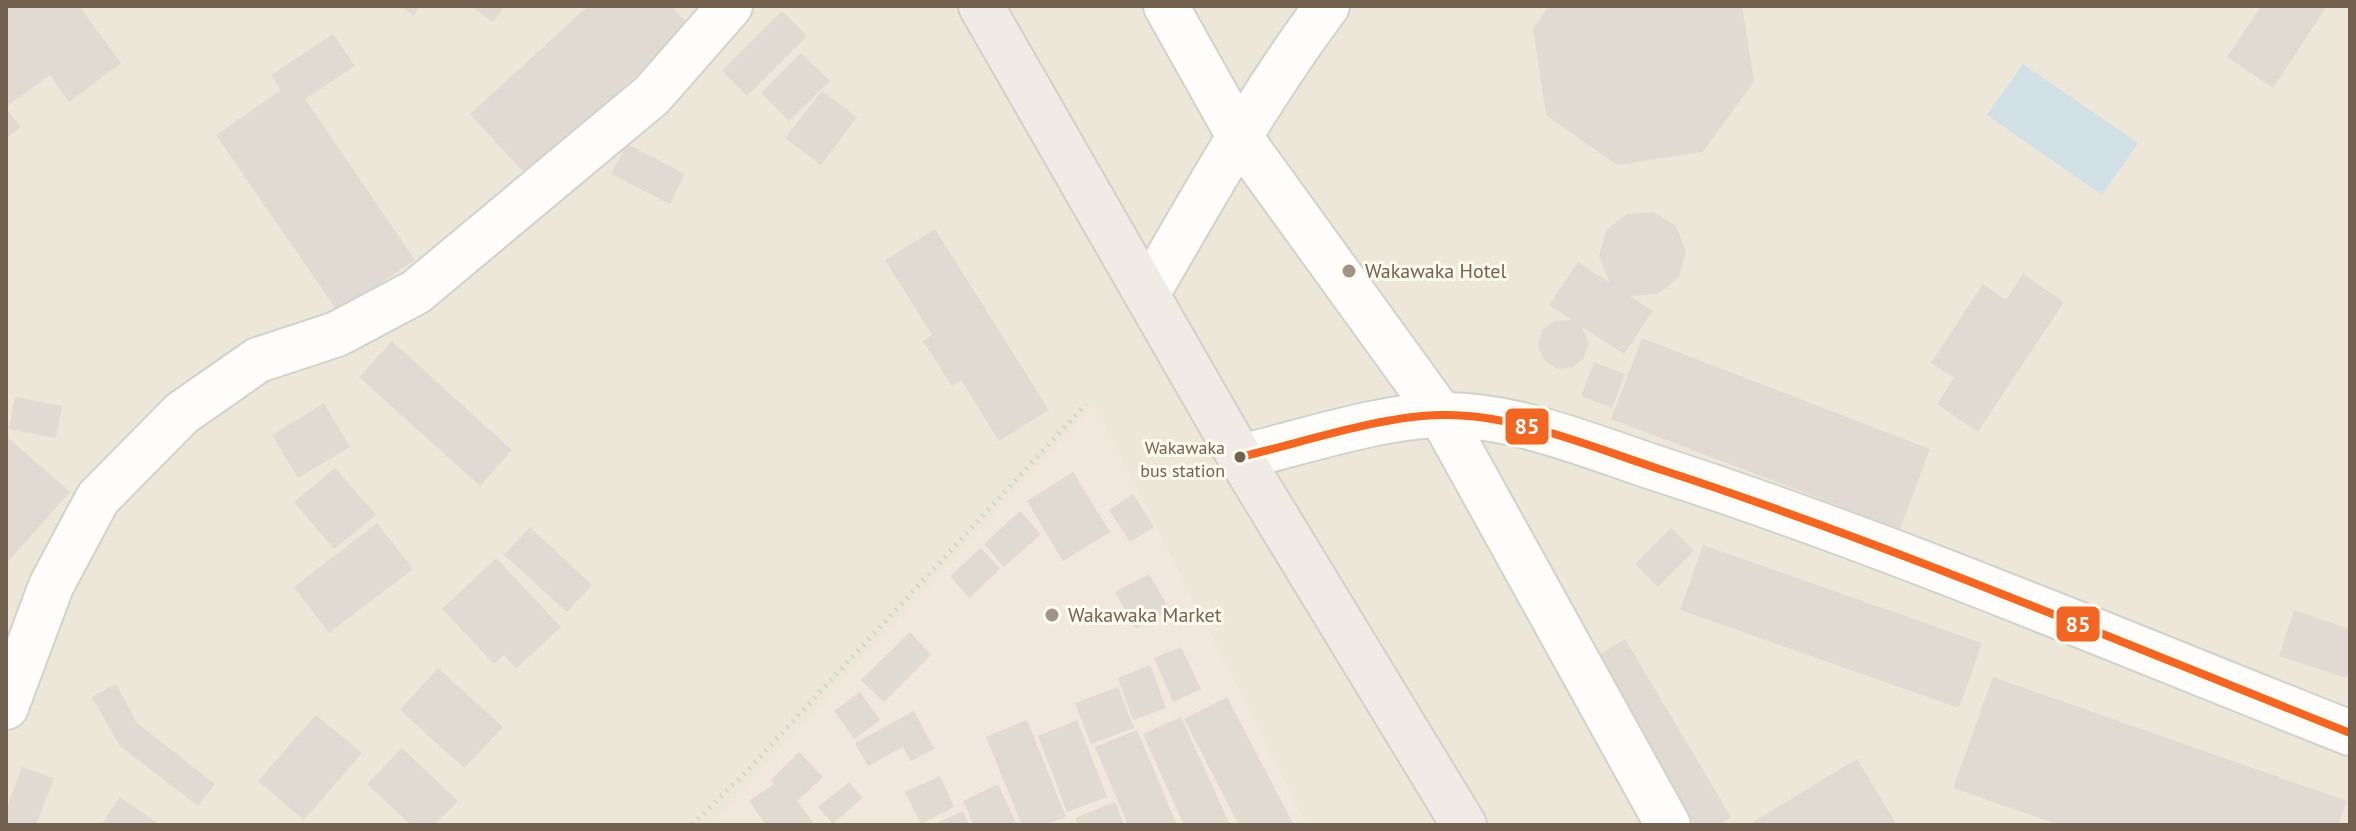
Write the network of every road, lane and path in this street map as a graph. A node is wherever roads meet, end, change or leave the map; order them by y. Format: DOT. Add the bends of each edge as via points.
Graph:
graph roads {
  1 [pos="730,6"];
  2 [pos="981,6"];
  3 [pos="1166,6"];
  4 [pos="1327,6"];
  5 [pos="1239,136"];
  6 [pos="1147,294"];
  7 [pos="1086,404"];
  8 [pos="1441,415"];
  9 [pos="1240,457"];
  10 [pos="6,707"];
  11 [pos="2350,733"];
  12 [pos="692,825"];
  13 [pos="1464,825"];
  14 [pos="1668,825"];
  1 -- 10 [label="street" via="652,95 416,292 337,334 258,360 182,413 98,498 51,586"];
  2 -- 6 [label="highway"];
  3 -- 5 [label="street"];
  4 -- 5 [label="street"];
  5 -- 6 [label="street"];
  5 -- 8 [label="street"];
  6 -- 9 [label="highway"];
  7 -- 12 [label="path"];
  8 -- 9 [label="street" via="1398,419"];
  8 -- 11 [label="street" via="1533,428 1777,508"];
  8 -- 14 [label="street"];
  9 -- 13 [label="highway"];
}
